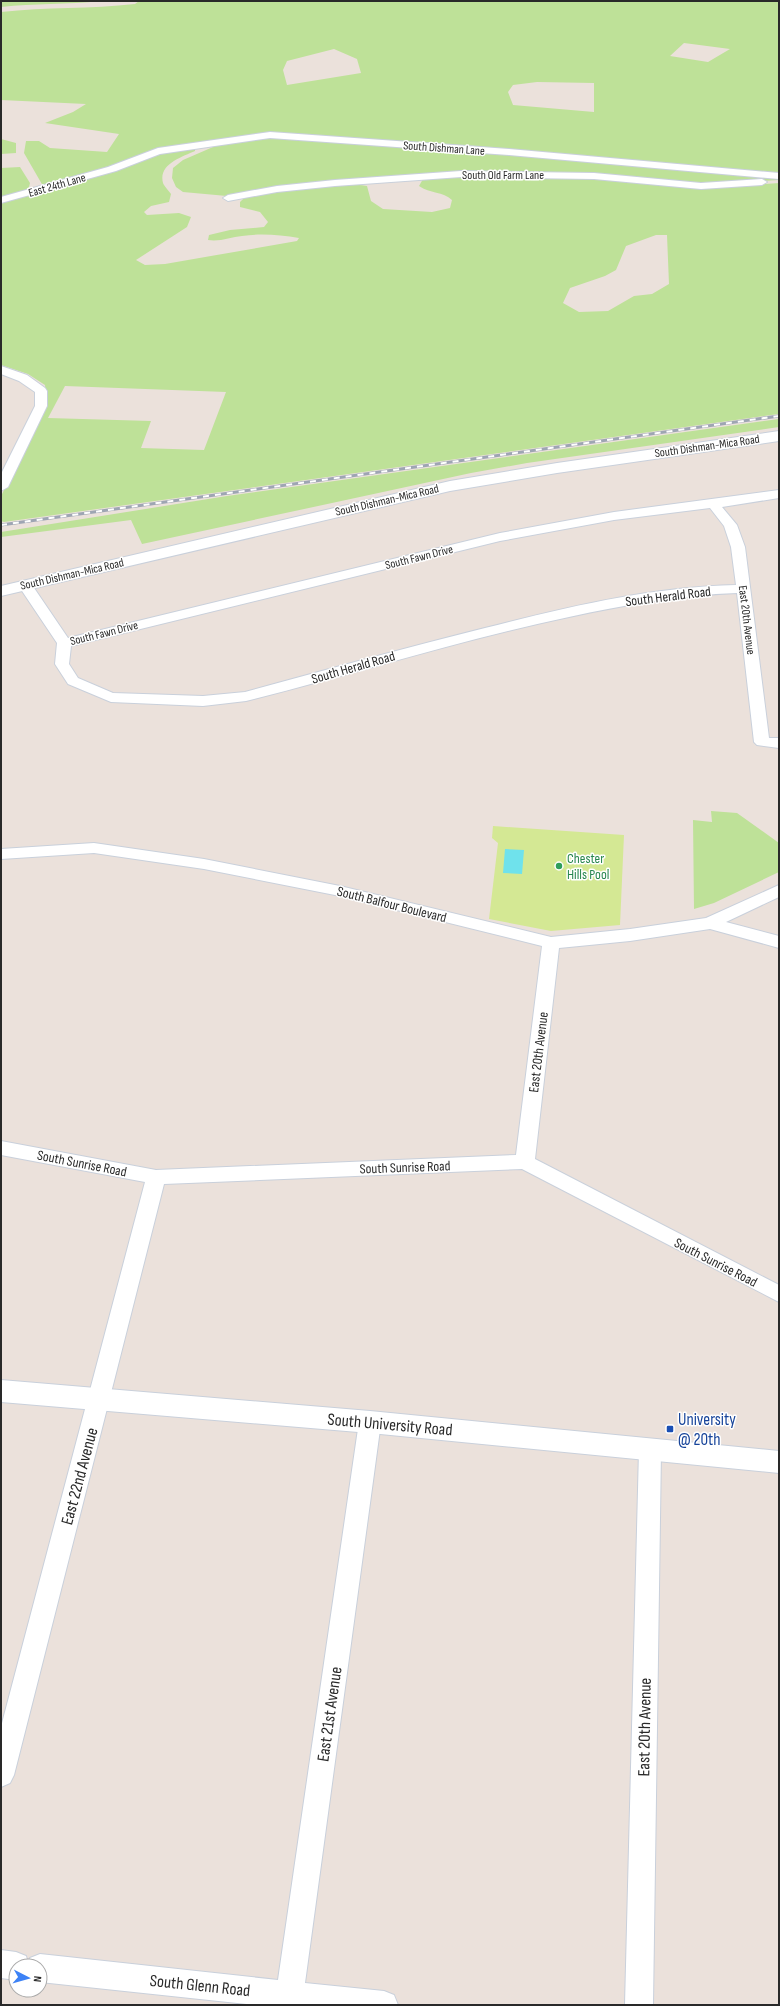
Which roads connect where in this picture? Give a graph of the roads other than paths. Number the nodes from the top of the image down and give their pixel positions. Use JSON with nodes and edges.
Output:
{"nodes":[{"id":1,"x":112,"y":169,"type":"joint"},
{"id":2,"x":779,"y":176,"type":"edge"},
{"id":3,"x":779,"y":181,"type":"edge"},
{"id":4,"x":228,"y":198,"type":"dead end"},
{"id":5,"x":1,"y":200,"type":"edge"},
{"id":6,"x":1,"y":370,"type":"edge"},
{"id":7,"x":779,"y":436,"type":"edge"},
{"id":8,"x":1,"y":487,"type":"edge"},
{"id":9,"x":779,"y":494,"type":"edge"},
{"id":10,"x":713,"y":504,"type":"junction"},
{"id":11,"x":25,"y":585,"type":"junction"},
{"id":12,"x":743,"y":589,"type":"junction"},
{"id":13,"x":1,"y":591,"type":"edge"},
{"id":14,"x":64,"y":643,"type":"junction"},
{"id":15,"x":779,"y":743,"type":"edge"},
{"id":16,"x":1,"y":854,"type":"edge"},
{"id":17,"x":779,"y":890,"type":"edge"},
{"id":18,"x":710,"y":923,"type":"junction"},
{"id":19,"x":551,"y":942,"type":"junction"},
{"id":20,"x":779,"y":942,"type":"edge"},
{"id":21,"x":1,"y":1148,"type":"edge"},
{"id":22,"x":525,"y":1162,"type":"junction"},
{"id":23,"x":156,"y":1177,"type":"junction"},
{"id":24,"x":779,"y":1294,"type":"edge"},
{"id":25,"x":1,"y":1391,"type":"edge"},
{"id":26,"x":99,"y":1399,"type":"junction"},
{"id":27,"x":370,"y":1422,"type":"junction"},
{"id":28,"x":650,"y":1450,"type":"junction"},
{"id":29,"x":779,"y":1462,"type":"edge"},
{"id":30,"x":1,"y":1774,"type":"edge"},
{"id":31,"x":48,"y":1969,"type":"edge"},
{"id":32,"x":289,"y":2000,"type":"edge"},
{"id":33,"x":384,"y":2005,"type":"edge"},
{"id":34,"x":639,"y":2005,"type":"edge"}],
"edges":[{"from":1,"to":2,"type":"street","name":"South Dishman Lane"},
{"from":1,"to":5,"type":"street","name":"East 24th Lane"},
{"from":3,"to":4,"type":"street","name":"South Old Farm Lane"},
{"from":6,"to":8,"type":"street"},
{"from":7,"to":11,"type":"main road","name":"South Dishman-Mica Road"},
{"from":9,"to":10,"type":"street","name":"South Fawn Drive"},
{"from":10,"to":12,"type":"street","name":"East 20th Avenue"},
{"from":10,"to":14,"type":"street","name":"South Fawn Drive"},
{"from":11,"to":13,"type":"main road","name":"South Dishman-Mica Road"},
{"from":11,"to":14,"type":"street"},
{"from":12,"to":14,"type":"street","name":"South Herald Road"},
{"from":12,"to":15,"type":"street","name":"East 20th Avenue"},
{"from":16,"to":19,"type":"street","name":"South Balfour Boulevard"},
{"from":17,"to":18,"type":"street"},
{"from":18,"to":19,"type":"street","name":"South Balfour Boulevard"},
{"from":18,"to":20,"type":"street","name":"South Balfour Boulevard"},
{"from":19,"to":22,"type":"street","name":"East 20th Avenue"},
{"from":21,"to":23,"type":"street","name":"South Sunrise Road"},
{"from":22,"to":23,"type":"street","name":"South Sunrise Road"},
{"from":22,"to":24,"type":"street","name":"South Sunrise Road"},
{"from":23,"to":26,"type":"street","name":"East 22nd Avenue"},
{"from":25,"to":26,"type":"main road","name":"South University Road"},
{"from":26,"to":27,"type":"main road","name":"South University Road"},
{"from":26,"to":30,"type":"street","name":"East 22nd Avenue"},
{"from":27,"to":28,"type":"main road","name":"South University Road"},
{"from":27,"to":32,"type":"street","name":"East 21st Avenue"},
{"from":28,"to":29,"type":"main road","name":"South University Road"},
{"from":28,"to":34,"type":"street","name":"East 20th Avenue"},
{"from":31,"to":32,"type":"street","name":"South Glenn Road"},
{"from":32,"to":33,"type":"street","name":"South Glenn Road"}]}
